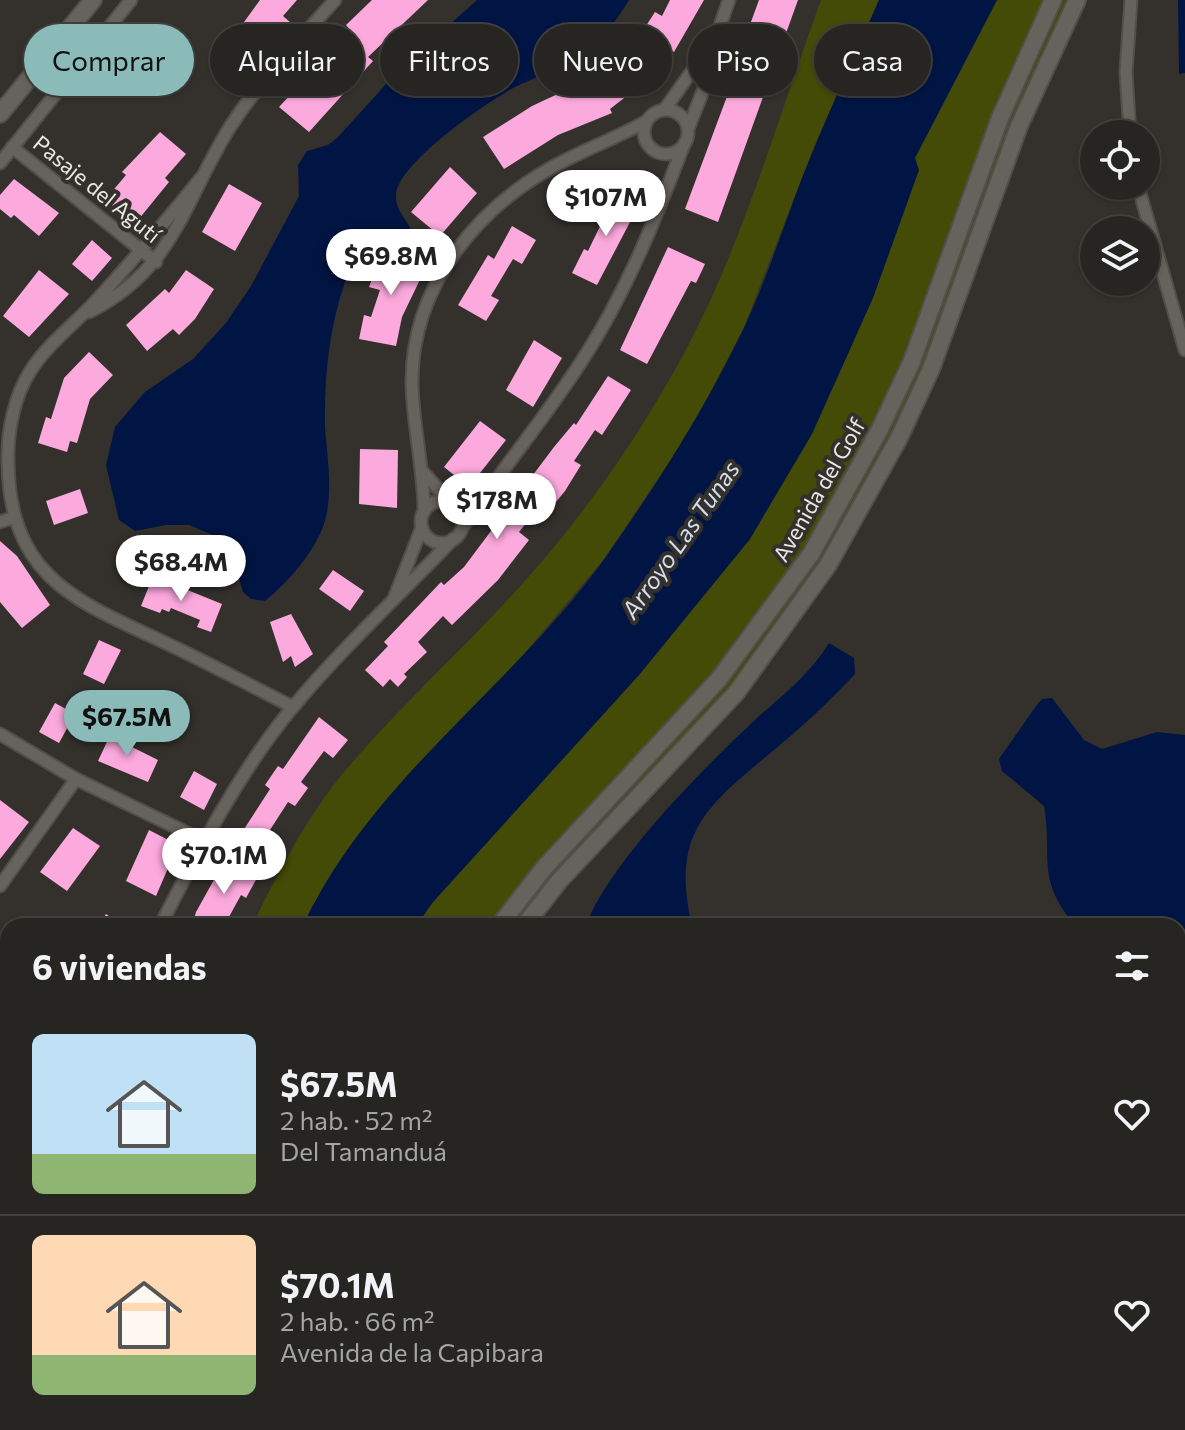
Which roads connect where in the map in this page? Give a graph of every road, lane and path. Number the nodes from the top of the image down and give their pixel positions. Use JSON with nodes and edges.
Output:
{"nodes":[{"id":1,"x":93,"y":0,"type":"edge"},
{"id":2,"x":131,"y":0,"type":"edge"},
{"id":3,"x":335,"y":0,"type":"edge"},
{"id":4,"x":729,"y":0,"type":"edge"},
{"id":5,"x":1053,"y":0,"type":"edge"},
{"id":6,"x":1077,"y":0,"type":"edge"},
{"id":7,"x":1131,"y":0,"type":"edge"},
{"id":8,"x":721,"y":24,"type":"edge"},
{"id":9,"x":688,"y":77,"type":"edge"},
{"id":10,"x":701,"y":96,"type":"edge"},
{"id":11,"x":665,"y":109,"type":"junction"},
{"id":12,"x":0,"y":114,"type":"edge"},
{"id":13,"x":1129,"y":120,"type":"edge"},
{"id":14,"x":645,"y":122,"type":"junction"},
{"id":15,"x":688,"y":129,"type":"junction"},
{"id":16,"x":615,"y":138,"type":"junction"},
{"id":17,"x":684,"y":144,"type":"junction"},
{"id":18,"x":648,"y":146,"type":"junction"},
{"id":19,"x":12,"y":147,"type":"junction"},
{"id":20,"x":662,"y":154,"type":"junction"},
{"id":21,"x":0,"y":163,"type":"edge"},
{"id":22,"x":201,"y":178,"type":"junction"},
{"id":23,"x":669,"y":184,"type":"junction"},
{"id":24,"x":1142,"y":200,"type":"edge"},
{"id":25,"x":141,"y":250,"type":"junction"},
{"id":26,"x":156,"y":262,"type":"junction"},
{"id":27,"x":82,"y":315,"type":"junction"},
{"id":28,"x":1185,"y":350,"type":"edge"},
{"id":29,"x":422,"y":469,"type":"junction"},
{"id":30,"x":479,"y":503,"type":"junction"},
{"id":31,"x":453,"y":504,"type":"junction"},
{"id":32,"x":424,"y":512,"type":"junction"},
{"id":33,"x":15,"y":517,"type":"junction"},
{"id":34,"x":0,"y":522,"type":"edge"},
{"id":35,"x":422,"y":527,"type":"junction"},
{"id":36,"x":463,"y":527,"type":"junction"},
{"id":37,"x":453,"y":539,"type":"junction"},
{"id":38,"x":391,"y":604,"type":"junction"},
{"id":39,"x":293,"y":707,"type":"junction"},
{"id":40,"x":0,"y":734,"type":"edge"},
{"id":41,"x":76,"y":779,"type":"junction"},
{"id":42,"x":204,"y":841,"type":"junction"},
{"id":43,"x":559,"y":881,"type":"junction"},
{"id":44,"x":0,"y":886,"type":"edge"},
{"id":45,"x":164,"y":918,"type":"edge"},
{"id":46,"x":505,"y":918,"type":"edge"},
{"id":47,"x":530,"y":918,"type":"edge"},
{"id":48,"x":538,"y":918,"type":"edge"}],
"edges":[{"from":1,"to":12,"type":"street"},
{"from":2,"to":19,"type":"street"},
{"from":3,"to":22,"type":"street"},
{"from":4,"to":8,"type":"street"},
{"from":5,"to":46,"type":"street","name":"Avenida del Golf"},
{"from":6,"to":43,"type":"street","name":"Avenida del Golf"},
{"from":7,"to":13,"type":"street"},
{"from":9,"to":11,"type":"street"},
{"from":10,"to":15,"type":"street"},
{"from":11,"to":14,"type":"street"},
{"from":11,"to":15,"type":"street"},
{"from":14,"to":16,"type":"street"},
{"from":14,"to":18,"type":"street"},
{"from":15,"to":17,"type":"street"},
{"from":16,"to":18,"type":"street"},
{"from":16,"to":29,"type":"street"},
{"from":17,"to":20,"type":"street"},
{"from":17,"to":23,"type":"street"},
{"from":18,"to":20,"type":"street"},
{"from":19,"to":21,"type":"street"},
{"from":19,"to":25,"type":"street","name":"Pasaje del Agutí"},
{"from":20,"to":23,"type":"street"},
{"from":22,"to":25,"type":"street"},
{"from":22,"to":26,"type":"street"},
{"from":23,"to":30,"type":"street"},
{"from":24,"to":28,"type":"street"},
{"from":25,"to":26,"type":"street","name":"Pasaje del Agutí"},
{"from":25,"to":27,"type":"street"},
{"from":26,"to":27,"type":"street"},
{"from":27,"to":33,"type":"street"},
{"from":29,"to":31,"type":"street"},
{"from":29,"to":32,"type":"street"},
{"from":30,"to":31,"type":"street"},
{"from":30,"to":36,"type":"street"},
{"from":31,"to":32,"type":"street"},
{"from":31,"to":36,"type":"street"},
{"from":32,"to":35,"type":"street"},
{"from":33,"to":34,"type":"street"},
{"from":33,"to":39,"type":"street"},
{"from":35,"to":37,"type":"street"},
{"from":35,"to":38,"type":"street"},
{"from":36,"to":37,"type":"street"},
{"from":37,"to":38,"type":"street"},
{"from":38,"to":39,"type":"street"},
{"from":39,"to":42,"type":"street"},
{"from":40,"to":41,"type":"street"},
{"from":41,"to":42,"type":"street"},
{"from":41,"to":44,"type":"street"},
{"from":42,"to":45,"type":"street"},
{"from":43,"to":47,"type":"street","name":"Avenida del Golf"},
{"from":43,"to":48,"type":"street"}]}
